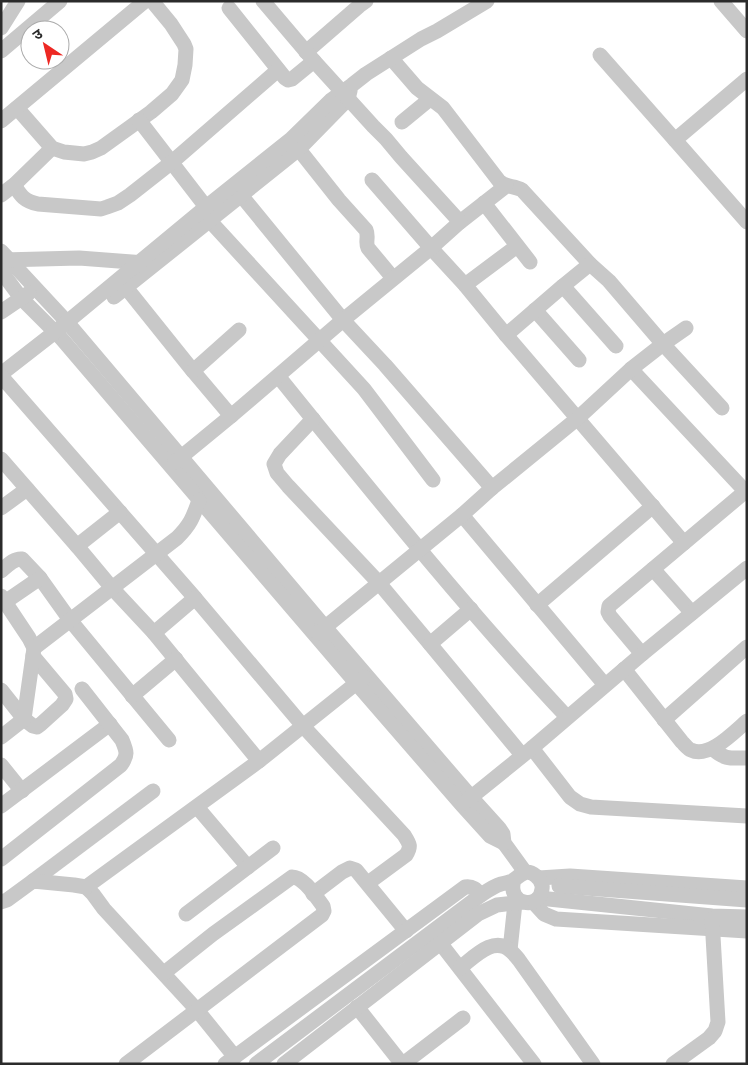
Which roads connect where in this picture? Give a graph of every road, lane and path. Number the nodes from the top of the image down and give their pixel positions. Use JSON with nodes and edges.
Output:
{"nodes":[{"id":1,"x":18,"y":1,"type":"edge"},
{"id":2,"x":60,"y":1,"type":"edge"},
{"id":3,"x":145,"y":1,"type":"edge"},
{"id":4,"x":152,"y":1,"type":"edge"},
{"id":5,"x":263,"y":1,"type":"edge"},
{"id":6,"x":366,"y":1,"type":"edge"},
{"id":7,"x":487,"y":1,"type":"edge"},
{"id":8,"x":721,"y":1,"type":"edge"},
{"id":9,"x":229,"y":8,"type":"dead end"},
{"id":10,"x":1,"y":28,"type":"edge"},
{"id":11,"x":747,"y":31,"type":"edge"},
{"id":12,"x":1,"y":52,"type":"edge"},
{"id":13,"x":396,"y":55,"type":"junction"},
{"id":14,"x":600,"y":55,"type":"dead end"},
{"id":15,"x":310,"y":57,"type":"junction"},
{"id":16,"x":278,"y":70,"type":"junction"},
{"id":17,"x":747,"y":78,"type":"edge"},
{"id":18,"x":347,"y":92,"type":"junction"},
{"id":19,"x":430,"y":99,"type":"junction"},
{"id":20,"x":17,"y":108,"type":"junction"},
{"id":21,"x":139,"y":120,"type":"junction"},
{"id":22,"x":1,"y":121,"type":"edge"},
{"id":23,"x":402,"y":122,"type":"dead end"},
{"id":24,"x":675,"y":140,"type":"junction"},
{"id":25,"x":295,"y":144,"type":"junction"},
{"id":26,"x":52,"y":148,"type":"junction"},
{"id":27,"x":172,"y":162,"type":"junction"},
{"id":28,"x":372,"y":180,"type":"dead end"},
{"id":29,"x":14,"y":185,"type":"junction"},
{"id":30,"x":506,"y":186,"type":"junction"},
{"id":31,"x":237,"y":190,"type":"junction"},
{"id":32,"x":1,"y":195,"type":"edge"},
{"id":33,"x":484,"y":203,"type":"junction"},
{"id":34,"x":208,"y":214,"type":"junction"},
{"id":35,"x":460,"y":222,"type":"junction"},
{"id":36,"x":747,"y":222,"type":"edge"},
{"id":37,"x":517,"y":246,"type":"junction"},
{"id":38,"x":431,"y":248,"type":"junction"},
{"id":39,"x":3,"y":260,"type":"edge"},
{"id":40,"x":140,"y":262,"type":"junction"},
{"id":41,"x":530,"y":262,"type":"dead end"},
{"id":42,"x":156,"y":264,"type":"junction"},
{"id":43,"x":590,"y":264,"type":"junction"},
{"id":44,"x":393,"y":278,"type":"junction"},
{"id":45,"x":123,"y":283,"type":"junction"},
{"id":46,"x":465,"y":285,"type":"junction"},
{"id":47,"x":563,"y":286,"type":"junction"},
{"id":48,"x":36,"y":288,"type":"junction"},
{"id":49,"x":21,"y":298,"type":"junction"},
{"id":50,"x":535,"y":310,"type":"junction"},
{"id":51,"x":1,"y":312,"type":"edge"},
{"id":52,"x":343,"y":320,"type":"junction"},
{"id":53,"x":686,"y":328,"type":"dead end"},
{"id":54,"x":239,"y":330,"type":"dead end"},
{"id":55,"x":64,"y":331,"type":"junction"},
{"id":56,"x":506,"y":335,"type":"junction"},
{"id":57,"x":320,"y":341,"type":"junction"},
{"id":58,"x":663,"y":344,"type":"junction"},
{"id":59,"x":616,"y":346,"type":"dead end"},
{"id":60,"x":578,"y":360,"type":"dead end"},
{"id":61,"x":631,"y":369,"type":"junction"},
{"id":62,"x":193,"y":371,"type":"junction"},
{"id":63,"x":278,"y":376,"type":"junction"},
{"id":64,"x":3,"y":379,"type":"edge"},
{"id":65,"x":722,"y":408,"type":"dead end"},
{"id":66,"x":231,"y":416,"type":"junction"},
{"id":67,"x":578,"y":418,"type":"junction"},
{"id":68,"x":313,"y":419,"type":"junction"},
{"id":69,"x":1,"y":459,"type":"edge"},
{"id":70,"x":175,"y":461,"type":"junction"},
{"id":71,"x":433,"y":480,"type":"dead end"},
{"id":72,"x":492,"y":488,"type":"junction"},
{"id":73,"x":27,"y":489,"type":"junction"},
{"id":74,"x":746,"y":490,"type":"edge"},
{"id":75,"x":199,"y":500,"type":"junction"},
{"id":76,"x":653,"y":506,"type":"junction"},
{"id":77,"x":1,"y":508,"type":"edge"},
{"id":78,"x":120,"y":512,"type":"junction"},
{"id":79,"x":462,"y":515,"type":"junction"},
{"id":80,"x":684,"y":543,"type":"junction"},
{"id":81,"x":77,"y":546,"type":"junction"},
{"id":82,"x":420,"y":550,"type":"junction"},
{"id":83,"x":157,"y":554,"type":"junction"},
{"id":84,"x":653,"y":569,"type":"junction"},
{"id":85,"x":1,"y":571,"type":"edge"},
{"id":86,"x":745,"y":574,"type":"edge"},
{"id":87,"x":40,"y":578,"type":"junction"},
{"id":88,"x":379,"y":583,"type":"junction"},
{"id":89,"x":112,"y":588,"type":"junction"},
{"id":90,"x":195,"y":598,"type":"junction"},
{"id":91,"x":3,"y":599,"type":"edge"},
{"id":92,"x":538,"y":605,"type":"junction"},
{"id":93,"x":471,"y":609,"type":"junction"},
{"id":94,"x":692,"y":613,"type":"junction"},
{"id":95,"x":70,"y":620,"type":"junction"},
{"id":96,"x":320,"y":631,"type":"junction"},
{"id":97,"x":154,"y":633,"type":"junction"},
{"id":98,"x":430,"y":644,"type":"junction"},
{"id":99,"x":747,"y":648,"type":"edge"},
{"id":100,"x":33,"y":652,"type":"junction"},
{"id":101,"x":642,"y":654,"type":"junction"},
{"id":102,"x":176,"y":659,"type":"junction"},
{"id":103,"x":624,"y":669,"type":"junction"},
{"id":104,"x":361,"y":679,"type":"junction"},
{"id":105,"x":605,"y":685,"type":"junction"},
{"id":106,"x":82,"y":689,"type":"dead end"},
{"id":107,"x":1,"y":690,"type":"edge"},
{"id":108,"x":132,"y":696,"type":"junction"},
{"id":109,"x":567,"y":717,"type":"junction"},
{"id":110,"x":24,"y":718,"type":"junction"},
{"id":111,"x":664,"y":720,"type":"junction"},
{"id":112,"x":747,"y":721,"type":"edge"},
{"id":113,"x":110,"y":724,"type":"junction"},
{"id":114,"x":303,"y":726,"type":"junction"},
{"id":115,"x":1,"y":737,"type":"edge"},
{"id":116,"x":169,"y":740,"type":"dead end"},
{"id":117,"x":713,"y":749,"type":"junction"},
{"id":118,"x":527,"y":752,"type":"junction"},
{"id":119,"x":747,"y":758,"type":"edge"},
{"id":120,"x":259,"y":761,"type":"junction"},
{"id":121,"x":1,"y":765,"type":"edge"},
{"id":122,"x":153,"y":790,"type":"dead end"},
{"id":123,"x":22,"y":791,"type":"junction"},
{"id":124,"x":466,"y":801,"type":"junction"},
{"id":125,"x":1,"y":806,"type":"edge"},
{"id":126,"x":197,"y":807,"type":"junction"},
{"id":127,"x":747,"y":816,"type":"edge"},
{"id":128,"x":274,"y":848,"type":"dead end"},
{"id":129,"x":508,"y":848,"type":"junction"},
{"id":130,"x":1,"y":859,"type":"edge"},
{"id":131,"x":61,"y":860,"type":"junction"},
{"id":132,"x":248,"y":867,"type":"junction"},
{"id":133,"x":33,"y":881,"type":"junction"},
{"id":134,"x":368,"y":883,"type":"junction"},
{"id":135,"x":83,"y":887,"type":"junction"},
{"id":136,"x":747,"y":888,"type":"edge"},
{"id":137,"x":525,"y":889,"type":"junction"},
{"id":138,"x":313,"y":894,"type":"junction"},
{"id":139,"x":481,"y":895,"type":"junction"},
{"id":140,"x":747,"y":900,"type":"edge"},
{"id":141,"x":1,"y":902,"type":"edge"},
{"id":142,"x":186,"y":914,"type":"dead end"},
{"id":143,"x":747,"y":917,"type":"edge"},
{"id":144,"x":712,"y":922,"type":"junction"},
{"id":145,"x":406,"y":931,"type":"junction"},
{"id":146,"x":747,"y":931,"type":"edge"},
{"id":147,"x":440,"y":944,"type":"junction"},
{"id":148,"x":510,"y":950,"type":"junction"},
{"id":149,"x":460,"y":968,"type":"junction"},
{"id":150,"x":164,"y":973,"type":"junction"},
{"id":151,"x":357,"y":1008,"type":"junction"},
{"id":152,"x":197,"y":1010,"type":"junction"},
{"id":153,"x":463,"y":1018,"type":"dead end"},
{"id":154,"x":230,"y":1060,"type":"edge"},
{"id":155,"x":126,"y":1064,"type":"edge"},
{"id":156,"x":256,"y":1064,"type":"edge"},
{"id":157,"x":284,"y":1064,"type":"edge"},
{"id":158,"x":402,"y":1064,"type":"edge"},
{"id":159,"x":534,"y":1064,"type":"edge"},
{"id":160,"x":593,"y":1064,"type":"edge"},
{"id":161,"x":673,"y":1064,"type":"edge"}],
"edges":[{"from":1,"to":10,"type":"street"},
{"from":2,"to":12,"type":"street"},
{"from":3,"to":20,"type":"street"},
{"from":4,"to":21,"type":"street"},
{"from":5,"to":15,"type":"street"},
{"from":6,"to":15,"type":"street"},
{"from":7,"to":13,"type":"street"},
{"from":8,"to":11,"type":"street"},
{"from":9,"to":16,"type":"street"},
{"from":13,"to":18,"type":"street"},
{"from":13,"to":19,"type":"street"},
{"from":14,"to":24,"type":"street"},
{"from":15,"to":16,"type":"street"},
{"from":15,"to":18,"type":"street"},
{"from":16,"to":27,"type":"street"},
{"from":17,"to":24,"type":"street"},
{"from":18,"to":25,"type":"street"},
{"from":18,"to":35,"type":"street"},
{"from":19,"to":23,"type":"street"},
{"from":19,"to":30,"type":"street"},
{"from":20,"to":22,"type":"street"},
{"from":20,"to":26,"type":"street"},
{"from":21,"to":26,"type":"street"},
{"from":21,"to":27,"type":"street"},
{"from":24,"to":36,"type":"street"},
{"from":25,"to":31,"type":"street"},
{"from":25,"to":44,"type":"street"},
{"from":26,"to":29,"type":"street"},
{"from":27,"to":29,"type":"street"},
{"from":27,"to":34,"type":"street"},
{"from":28,"to":38,"type":"street"},
{"from":29,"to":32,"type":"street"},
{"from":30,"to":33,"type":"street"},
{"from":30,"to":43,"type":"street"},
{"from":31,"to":34,"type":"street"},
{"from":31,"to":52,"type":"street"},
{"from":33,"to":35,"type":"street"},
{"from":33,"to":37,"type":"street"},
{"from":34,"to":40,"type":"street"},
{"from":34,"to":42,"type":"street"},
{"from":34,"to":57,"type":"street"},
{"from":35,"to":38,"type":"street"},
{"from":37,"to":41,"type":"street"},
{"from":37,"to":46,"type":"street"},
{"from":38,"to":44,"type":"street"},
{"from":38,"to":46,"type":"street"},
{"from":39,"to":40,"type":"street"},
{"from":39,"to":48,"type":"street"},
{"from":39,"to":49,"type":"street"},
{"from":40,"to":42,"type":"street"},
{"from":40,"to":45,"type":"street"},
{"from":42,"to":45,"type":"street"},
{"from":43,"to":47,"type":"street"},
{"from":43,"to":58,"type":"street"},
{"from":44,"to":52,"type":"street"},
{"from":45,"to":55,"type":"street"},
{"from":45,"to":62,"type":"street"},
{"from":46,"to":56,"type":"street"},
{"from":47,"to":50,"type":"street"},
{"from":47,"to":59,"type":"street"},
{"from":48,"to":49,"type":"street"},
{"from":48,"to":55,"type":"street"},
{"from":49,"to":51,"type":"street"},
{"from":49,"to":55,"type":"street"},
{"from":50,"to":56,"type":"street"},
{"from":50,"to":60,"type":"street"},
{"from":52,"to":57,"type":"street"},
{"from":52,"to":72,"type":"street"},
{"from":53,"to":58,"type":"street"},
{"from":54,"to":62,"type":"street"},
{"from":55,"to":64,"type":"street"},
{"from":55,"to":70,"type":"street"},
{"from":56,"to":67,"type":"street"},
{"from":57,"to":63,"type":"street"},
{"from":57,"to":71,"type":"street"},
{"from":58,"to":61,"type":"street"},
{"from":58,"to":65,"type":"street"},
{"from":61,"to":67,"type":"street"},
{"from":61,"to":74,"type":"street"},
{"from":62,"to":66,"type":"street"},
{"from":63,"to":66,"type":"street"},
{"from":63,"to":68,"type":"street"},
{"from":64,"to":78,"type":"street"},
{"from":66,"to":70,"type":"street"},
{"from":67,"to":72,"type":"street"},
{"from":67,"to":76,"type":"street"},
{"from":68,"to":82,"type":"street"},
{"from":68,"to":88,"type":"street"},
{"from":69,"to":73,"type":"street"},
{"from":70,"to":75,"type":"street"},
{"from":70,"to":96,"type":"street"},
{"from":72,"to":79,"type":"street"},
{"from":73,"to":77,"type":"street"},
{"from":73,"to":81,"type":"street"},
{"from":74,"to":80,"type":"street"},
{"from":75,"to":83,"type":"street"},
{"from":75,"to":96,"type":"street"},
{"from":76,"to":80,"type":"street"},
{"from":76,"to":92,"type":"street"},
{"from":78,"to":81,"type":"street"},
{"from":78,"to":83,"type":"street"},
{"from":79,"to":82,"type":"street"},
{"from":79,"to":92,"type":"street"},
{"from":80,"to":84,"type":"street"},
{"from":81,"to":89,"type":"street"},
{"from":82,"to":88,"type":"street"},
{"from":82,"to":93,"type":"street"},
{"from":83,"to":89,"type":"street"},
{"from":83,"to":90,"type":"street"},
{"from":84,"to":94,"type":"street"},
{"from":84,"to":101,"type":"street"},
{"from":85,"to":87,"type":"street"},
{"from":86,"to":94,"type":"street"},
{"from":87,"to":91,"type":"street"},
{"from":87,"to":95,"type":"street"},
{"from":88,"to":96,"type":"street"},
{"from":88,"to":98,"type":"street"},
{"from":89,"to":95,"type":"street"},
{"from":89,"to":97,"type":"street"},
{"from":90,"to":97,"type":"street"},
{"from":90,"to":114,"type":"street"},
{"from":91,"to":100,"type":"street"},
{"from":92,"to":105,"type":"street"},
{"from":93,"to":98,"type":"street"},
{"from":93,"to":109,"type":"street"},
{"from":94,"to":101,"type":"street"},
{"from":95,"to":100,"type":"street"},
{"from":95,"to":108,"type":"street"},
{"from":96,"to":104,"type":"street"},
{"from":97,"to":102,"type":"street"},
{"from":98,"to":118,"type":"street"},
{"from":99,"to":111,"type":"street"},
{"from":100,"to":110,"type":"street"},
{"from":100,"to":110,"type":"street"},
{"from":101,"to":103,"type":"street"},
{"from":102,"to":108,"type":"street"},
{"from":102,"to":120,"type":"street"},
{"from":103,"to":105,"type":"street"},
{"from":103,"to":111,"type":"street"},
{"from":104,"to":114,"type":"street"},
{"from":104,"to":124,"type":"street"},
{"from":105,"to":109,"type":"street"},
{"from":106,"to":113,"type":"street"},
{"from":107,"to":110,"type":"street"},
{"from":108,"to":116,"type":"street"},
{"from":109,"to":118,"type":"street"},
{"from":110,"to":115,"type":"street"},
{"from":111,"to":117,"type":"street"},
{"from":112,"to":117,"type":"street"},
{"from":113,"to":123,"type":"street"},
{"from":113,"to":130,"type":"street"},
{"from":114,"to":120,"type":"street"},
{"from":114,"to":134,"type":"street"},
{"from":117,"to":119,"type":"street"},
{"from":118,"to":124,"type":"street"},
{"from":118,"to":127,"type":"street"},
{"from":120,"to":126,"type":"street"},
{"from":121,"to":123,"type":"street"},
{"from":122,"to":131,"type":"street"},
{"from":123,"to":125,"type":"street"},
{"from":124,"to":129,"type":"street"},
{"from":126,"to":132,"type":"street"},
{"from":126,"to":135,"type":"street"},
{"from":128,"to":132,"type":"street"},
{"from":129,"to":137,"type":"street"},
{"from":129,"to":137,"type":"street"},
{"from":131,"to":133,"type":"street"},
{"from":131,"to":135,"type":"street"},
{"from":132,"to":142,"type":"street"},
{"from":133,"to":135,"type":"street"},
{"from":133,"to":141,"type":"street"},
{"from":134,"to":138,"type":"street"},
{"from":134,"to":145,"type":"street"},
{"from":135,"to":150,"type":"street"},
{"from":136,"to":137,"type":"street"},
{"from":137,"to":139,"type":"street"},
{"from":137,"to":140,"type":"street"},
{"from":137,"to":144,"type":"street"},
{"from":137,"to":147,"type":"street"},
{"from":137,"to":148,"type":"street"},
{"from":138,"to":150,"type":"street"},
{"from":138,"to":152,"type":"street"},
{"from":139,"to":145,"type":"street"},
{"from":139,"to":156,"type":"street"},
{"from":143,"to":144,"type":"street"},
{"from":144,"to":146,"type":"street"},
{"from":144,"to":161,"type":"street"},
{"from":145,"to":154,"type":"street"},
{"from":147,"to":149,"type":"street"},
{"from":147,"to":151,"type":"street"},
{"from":148,"to":149,"type":"street"},
{"from":148,"to":160,"type":"street"},
{"from":149,"to":159,"type":"street"},
{"from":150,"to":152,"type":"street"},
{"from":151,"to":157,"type":"street"},
{"from":151,"to":158,"type":"street"},
{"from":152,"to":154,"type":"street"},
{"from":152,"to":155,"type":"street"},
{"from":153,"to":158,"type":"street"}]}
